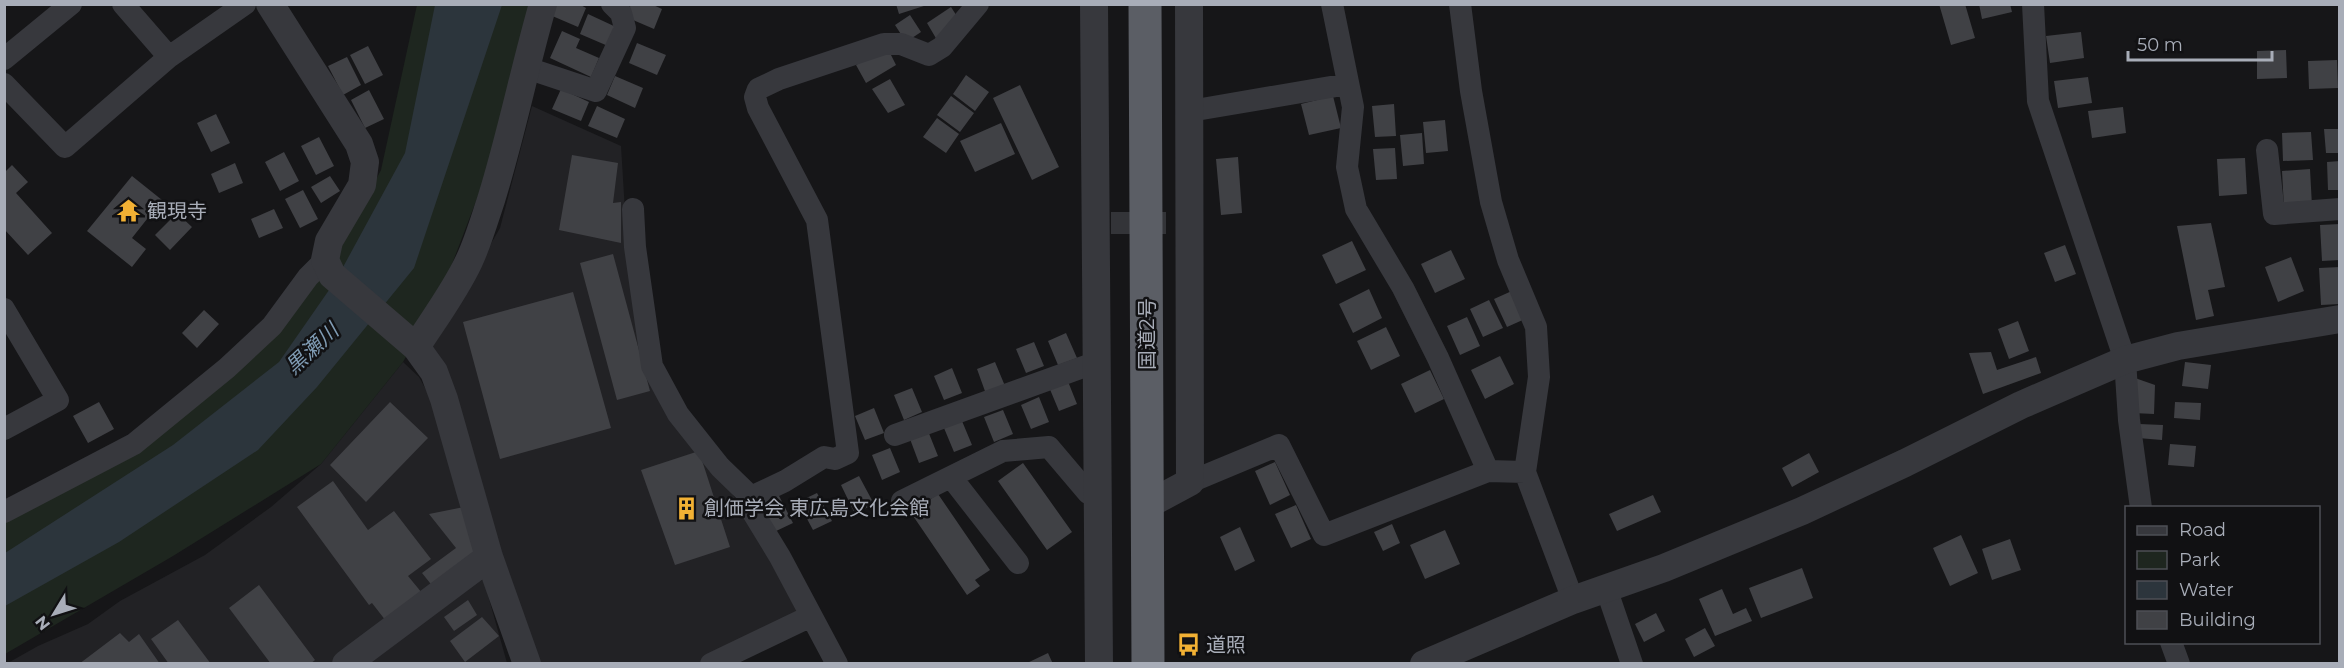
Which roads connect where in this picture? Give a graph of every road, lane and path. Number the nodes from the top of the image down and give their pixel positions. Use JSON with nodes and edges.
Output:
{"nodes":[{"id":1,"x":71,"y":4,"type":"edge"},
{"id":2,"x":123,"y":4,"type":"edge"},
{"id":3,"x":245,"y":4,"type":"edge"},
{"id":4,"x":270,"y":4,"type":"edge"},
{"id":5,"x":543,"y":4,"type":"edge"},
{"id":6,"x":612,"y":4,"type":"edge"},
{"id":7,"x":978,"y":4,"type":"edge"},
{"id":8,"x":1094,"y":4,"type":"edge"},
{"id":9,"x":1146,"y":4,"type":"edge"},
{"id":10,"x":1189,"y":4,"type":"edge"},
{"id":11,"x":1332,"y":4,"type":"edge"},
{"id":12,"x":1460,"y":4,"type":"edge"},
{"id":13,"x":2033,"y":4,"type":"edge"},
{"id":14,"x":169,"y":57,"type":"junction"},
{"id":15,"x":4,"y":59,"type":"edge"},
{"id":16,"x":524,"y":67,"type":"junction"},
{"id":17,"x":4,"y":84,"type":"edge"},
{"id":18,"x":1348,"y":84,"type":"junction"},
{"id":19,"x":1190,"y":111,"type":"junction"},
{"id":20,"x":2267,"y":150,"type":"dead end"},
{"id":21,"x":2340,"y":208,"type":"edge"},
{"id":22,"x":633,"y":209,"type":"dead end"},
{"id":23,"x":328,"y":267,"type":"junction"},
{"id":24,"x":4,"y":309,"type":"edge"},
{"id":25,"x":2340,"y":319,"type":"edge"},
{"id":26,"x":416,"y":347,"type":"junction"},
{"id":27,"x":2124,"y":360,"type":"junction"},
{"id":28,"x":1097,"y":362,"type":"junction"},
{"id":29,"x":4,"y":429,"type":"edge"},
{"id":30,"x":895,"y":435,"type":"dead end"},
{"id":31,"x":1488,"y":471,"type":"junction"},
{"id":32,"x":1526,"y":472,"type":"junction"},
{"id":33,"x":951,"y":477,"type":"junction"},
{"id":34,"x":1190,"y":482,"type":"junction"},
{"id":35,"x":1088,"y":493,"type":"dead end"},
{"id":36,"x":751,"y":497,"type":"junction"},
{"id":37,"x":902,"y":501,"type":"dead end"},
{"id":38,"x":1147,"y":505,"type":"junction"},
{"id":39,"x":2141,"y":506,"type":"edge"},
{"id":40,"x":4,"y":512,"type":"edge"},
{"id":41,"x":489,"y":556,"type":"junction"},
{"id":42,"x":1018,"y":564,"type":"dead end"},
{"id":43,"x":1606,"y":588,"type":"junction"},
{"id":44,"x":1573,"y":600,"type":"junction"},
{"id":45,"x":811,"y":616,"type":"junction"},
{"id":46,"x":2173,"y":644,"type":"edge"},
{"id":47,"x":346,"y":663,"type":"edge"},
{"id":48,"x":527,"y":663,"type":"edge"},
{"id":49,"x":711,"y":663,"type":"edge"},
{"id":50,"x":837,"y":663,"type":"edge"},
{"id":51,"x":1099,"y":663,"type":"edge"},
{"id":52,"x":1149,"y":663,"type":"edge"},
{"id":53,"x":1424,"y":663,"type":"edge"},
{"id":54,"x":1632,"y":663,"type":"edge"},
{"id":55,"x":2179,"y":663,"type":"edge"}],
"edges":[{"from":1,"to":15,"type":"street"},
{"from":2,"to":14,"type":"street"},
{"from":3,"to":14,"type":"street"},
{"from":4,"to":23,"type":"street"},
{"from":5,"to":16,"type":"street"},
{"from":6,"to":16,"type":"street"},
{"from":7,"to":36,"type":"street"},
{"from":8,"to":28,"type":"street"},
{"from":9,"to":38,"type":"highway","name":"国道2号"},
{"from":10,"to":19,"type":"street"},
{"from":11,"to":18,"type":"street"},
{"from":12,"to":32,"type":"street"},
{"from":13,"to":27,"type":"street"},
{"from":14,"to":17,"type":"street"},
{"from":16,"to":26,"type":"street"},
{"from":18,"to":19,"type":"street"},
{"from":18,"to":31,"type":"street"},
{"from":19,"to":34,"type":"street"},
{"from":20,"to":21,"type":"street"},
{"from":22,"to":36,"type":"street"},
{"from":23,"to":26,"type":"street"},
{"from":23,"to":40,"type":"street"},
{"from":24,"to":29,"type":"street"},
{"from":25,"to":27,"type":"street"},
{"from":26,"to":41,"type":"street"},
{"from":27,"to":39,"type":"street"},
{"from":27,"to":43,"type":"street"},
{"from":28,"to":30,"type":"street"},
{"from":28,"to":51,"type":"street"},
{"from":31,"to":32,"type":"street"},
{"from":31,"to":34,"type":"street"},
{"from":32,"to":44,"type":"street"},
{"from":33,"to":35,"type":"street"},
{"from":33,"to":37,"type":"street"},
{"from":33,"to":42,"type":"street"},
{"from":34,"to":38,"type":"street"},
{"from":36,"to":45,"type":"street"},
{"from":38,"to":52,"type":"highway","name":"国道2号"},
{"from":41,"to":47,"type":"street"},
{"from":41,"to":48,"type":"street"},
{"from":43,"to":44,"type":"street"},
{"from":43,"to":54,"type":"street"},
{"from":44,"to":53,"type":"street"},
{"from":45,"to":49,"type":"street"},
{"from":45,"to":50,"type":"street"},
{"from":46,"to":55,"type":"street"}]}
